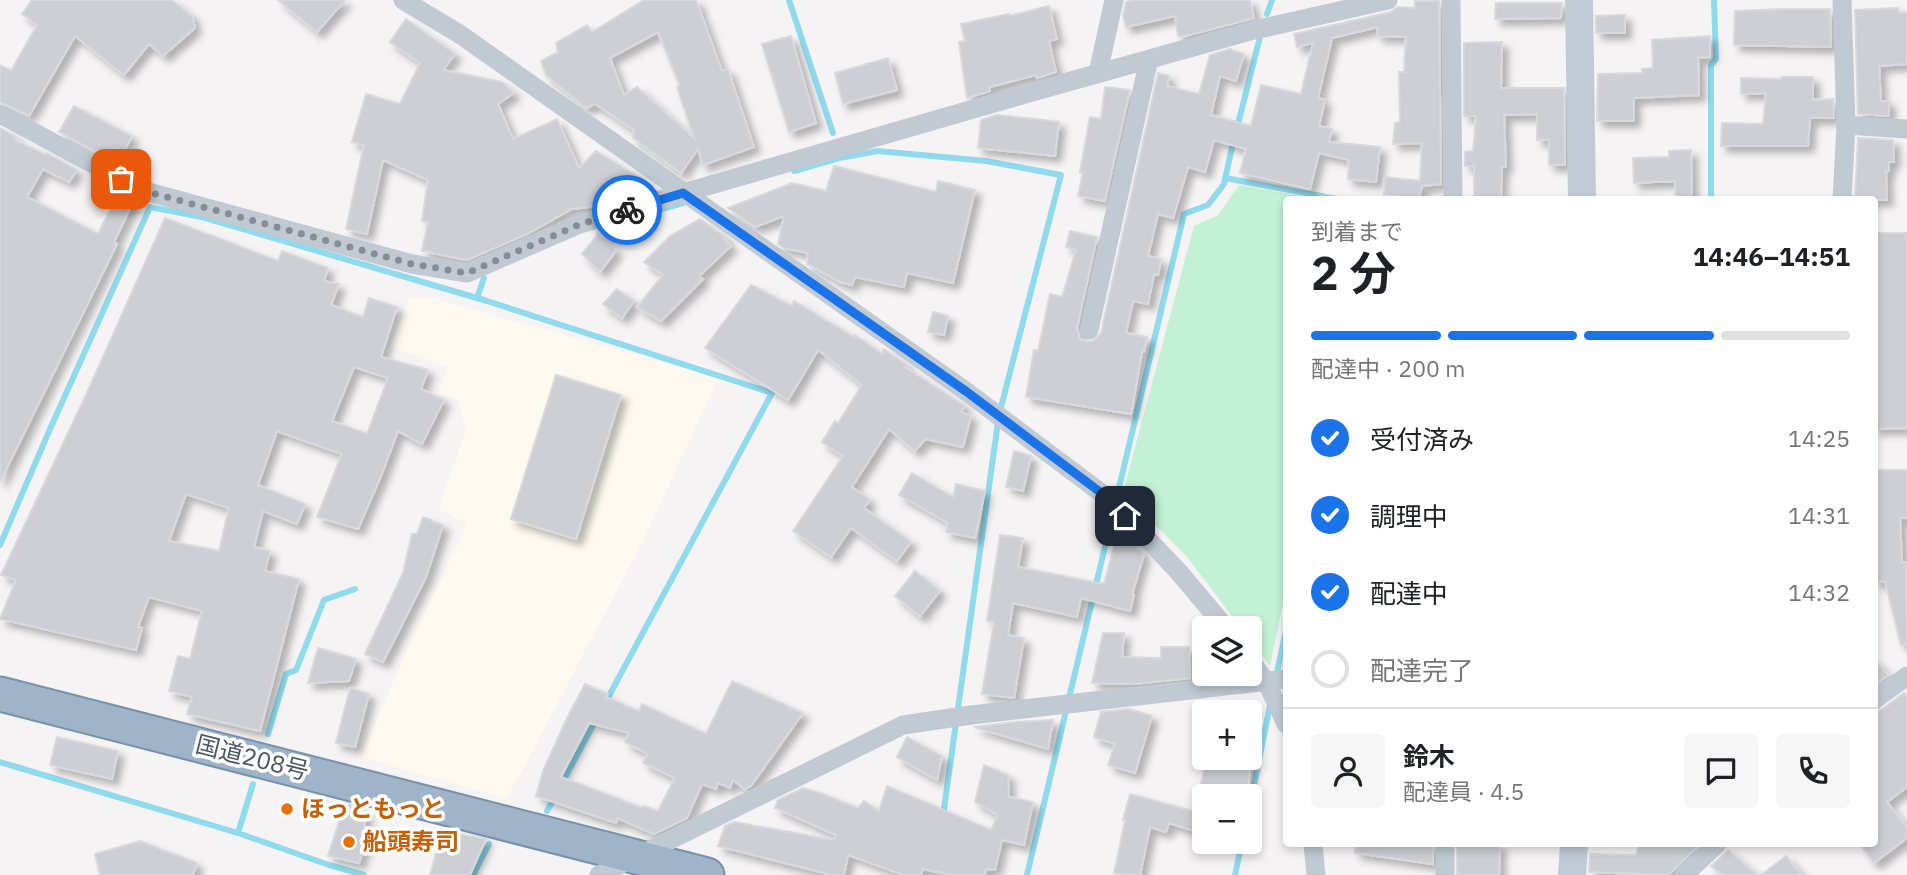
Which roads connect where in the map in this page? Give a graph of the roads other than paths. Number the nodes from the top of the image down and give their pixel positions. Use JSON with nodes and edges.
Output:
{"nodes":[{"id":1,"x":403,"y":0,"type":"edge"},
{"id":2,"x":1114,"y":0,"type":"edge"},
{"id":3,"x":1388,"y":0,"type":"edge"},
{"id":4,"x":1451,"y":0,"type":"edge"},
{"id":5,"x":1578,"y":0,"type":"edge"},
{"id":6,"x":1842,"y":0,"type":"edge"},
{"id":7,"x":1149,"y":59,"type":"junction"},
{"id":8,"x":1098,"y":73,"type":"junction"},
{"id":9,"x":0,"y":114,"type":"edge"},
{"id":10,"x":1846,"y":125,"type":"junction"},
{"id":11,"x":1907,"y":129,"type":"edge"},
{"id":12,"x":683,"y":193,"type":"junction"},
{"id":13,"x":1453,"y":196,"type":"edge"},
{"id":14,"x":1582,"y":196,"type":"edge"},
{"id":15,"x":1842,"y":196,"type":"edge"},
{"id":16,"x":1089,"y":330,"type":"dead end"},
{"id":17,"x":1216,"y":616,"type":"edge"},
{"id":18,"x":1262,"y":669,"type":"edge"},
{"id":19,"x":1907,"y":676,"type":"edge"},
{"id":20,"x":1277,"y":681,"type":"edge"},
{"id":21,"x":0,"y":694,"type":"edge"},
{"id":22,"x":1878,"y":697,"type":"edge"},
{"id":23,"x":1283,"y":710,"type":"edge"},
{"id":24,"x":1313,"y":847,"type":"edge"},
{"id":25,"x":1445,"y":847,"type":"edge"},
{"id":26,"x":1574,"y":847,"type":"edge"},
{"id":27,"x":1715,"y":847,"type":"edge"},
{"id":28,"x":633,"y":857,"type":"junction"},
{"id":29,"x":1696,"y":871,"type":"edge"},
{"id":30,"x":599,"y":875,"type":"edge"},
{"id":31,"x":707,"y":875,"type":"edge"},
{"id":32,"x":1316,"y":875,"type":"edge"},
{"id":33,"x":1445,"y":875,"type":"edge"},
{"id":34,"x":1572,"y":875,"type":"edge"}],
"edges":[{"from":1,"to":12,"type":"street"},
{"from":2,"to":8,"type":"street"},
{"from":3,"to":7,"type":"street"},
{"from":4,"to":13,"type":"street"},
{"from":5,"to":14,"type":"main road"},
{"from":6,"to":10,"type":"street"},
{"from":7,"to":8,"type":"street"},
{"from":7,"to":16,"type":"street"},
{"from":8,"to":12,"type":"street"},
{"from":9,"to":12,"type":"street"},
{"from":10,"to":11,"type":"street"},
{"from":10,"to":15,"type":"street"},
{"from":12,"to":17,"type":"street"},
{"from":18,"to":20,"type":"street"},
{"from":19,"to":22,"type":"street"},
{"from":20,"to":23,"type":"street"},
{"from":20,"to":28,"type":"street"},
{"from":21,"to":28,"type":"highway","name":"国道208号"},
{"from":24,"to":32,"type":"street"},
{"from":25,"to":33,"type":"street"},
{"from":26,"to":34,"type":"main road"},
{"from":27,"to":29,"type":"street"},
{"from":28,"to":30,"type":"street"},
{"from":28,"to":31,"type":"highway","name":"国道208号"}]}
